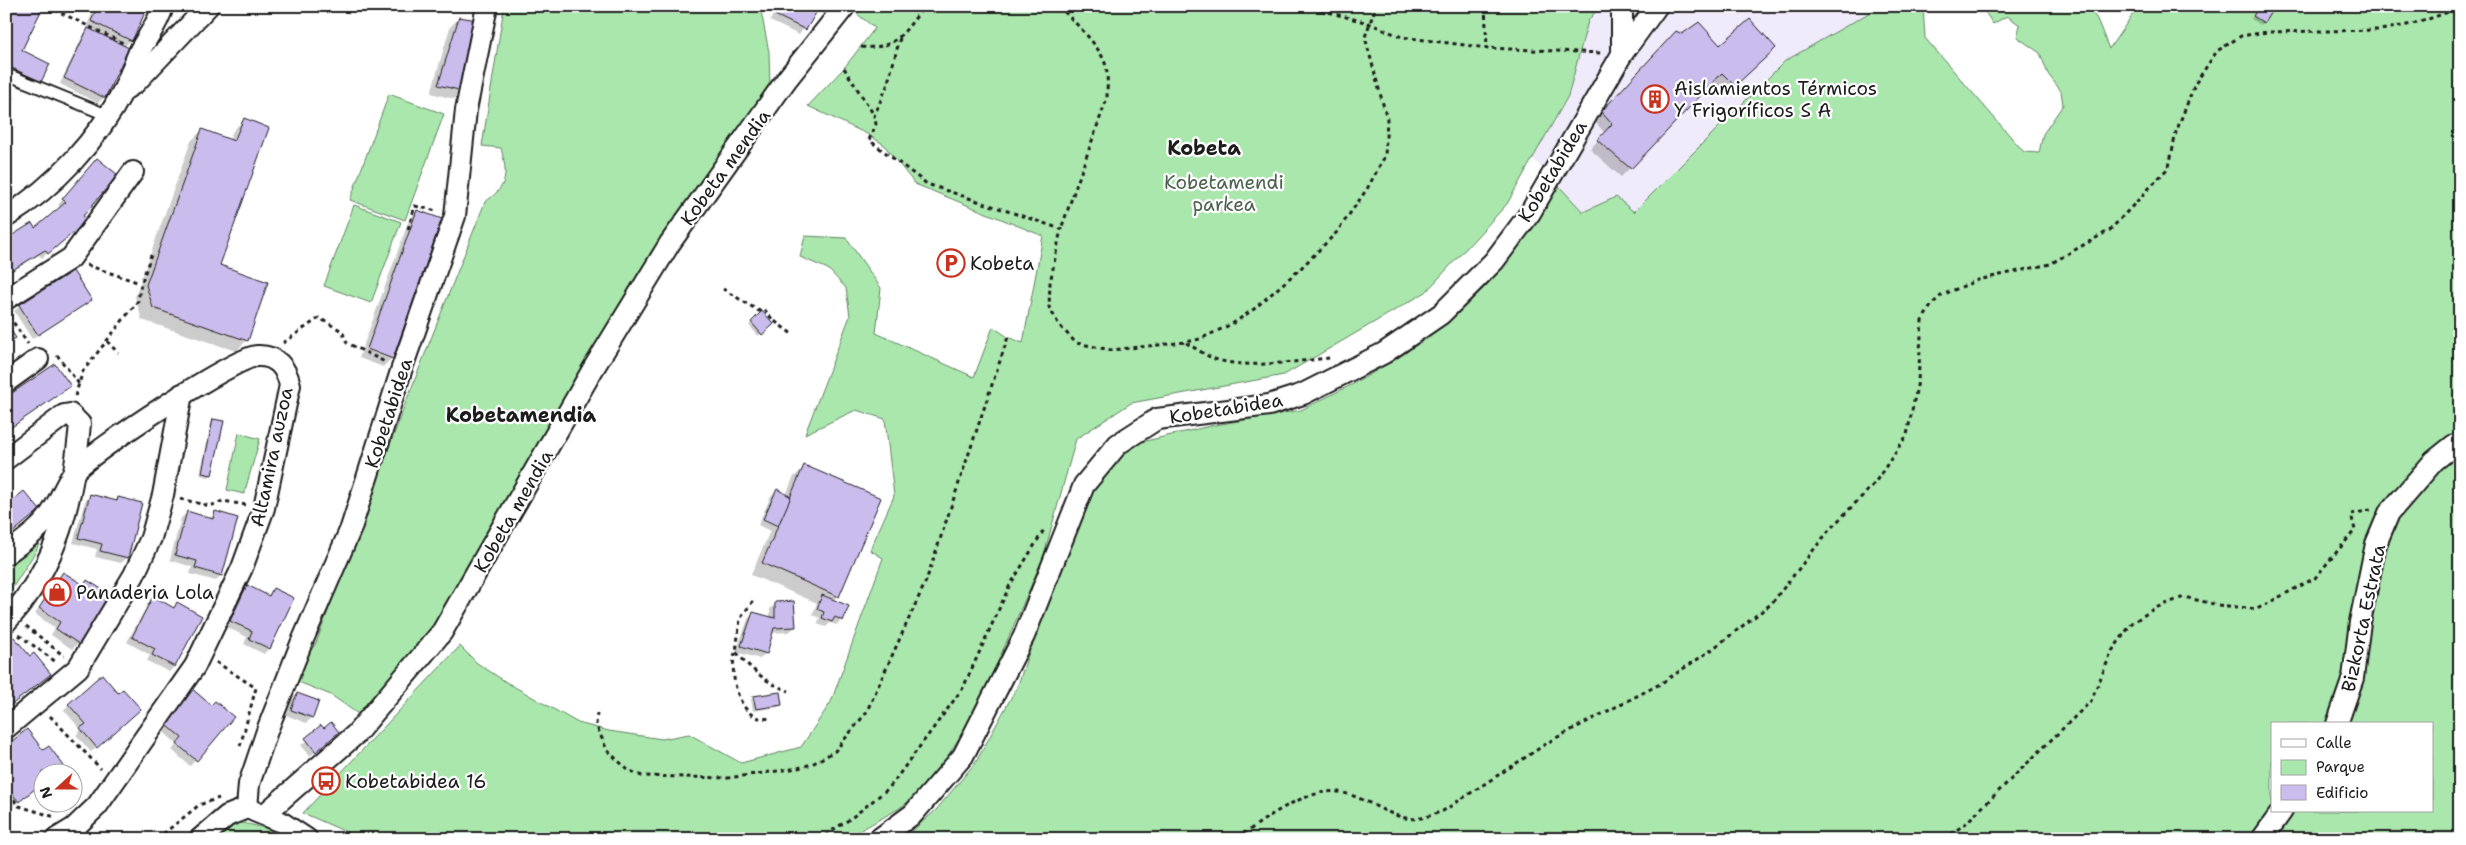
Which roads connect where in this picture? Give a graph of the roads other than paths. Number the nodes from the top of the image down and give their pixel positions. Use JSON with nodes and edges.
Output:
{"nodes":[{"id":1,"x":163,"y":6,"type":"edge"},
{"id":2,"x":208,"y":6,"type":"edge"},
{"id":3,"x":487,"y":6,"type":"edge"},
{"id":4,"x":845,"y":6,"type":"edge"},
{"id":5,"x":1622,"y":6,"type":"edge"},
{"id":6,"x":1656,"y":6,"type":"edge"},
{"id":7,"x":1622,"y":54,"type":"junction"},
{"id":8,"x":6,"y":74,"type":"edge"},
{"id":9,"x":123,"y":90,"type":"junction"},
{"id":10,"x":107,"y":115,"type":"junction"},
{"id":11,"x":133,"y":172,"type":"dead end"},
{"id":12,"x":6,"y":217,"type":"edge"},
{"id":13,"x":6,"y":300,"type":"edge"},
{"id":14,"x":45,"y":354,"type":"road end"},
{"id":15,"x":6,"y":382,"type":"edge"},
{"id":16,"x":182,"y":394,"type":"junction"},
{"id":17,"x":2460,"y":445,"type":"edge"},
{"id":18,"x":6,"y":459,"type":"edge"},
{"id":19,"x":76,"y":470,"type":"junction"},
{"id":20,"x":6,"y":554,"type":"edge"},
{"id":21,"x":10,"y":622,"type":"edge"},
{"id":22,"x":2338,"y":722,"type":"edge"},
{"id":23,"x":6,"y":728,"type":"edge"},
{"id":24,"x":256,"y":811,"type":"junction"},
{"id":25,"x":2281,"y":812,"type":"edge"},
{"id":26,"x":56,"y":839,"type":"edge"},
{"id":27,"x":200,"y":839,"type":"edge"},
{"id":28,"x":308,"y":839,"type":"edge"},
{"id":29,"x":879,"y":839,"type":"edge"},
{"id":30,"x":2262,"y":839,"type":"edge"}],
"edges":[{"from":1,"to":9,"type":"street"},
{"from":2,"to":9,"type":"street"},
{"from":3,"to":24,"type":"street","name":"Kobetabidea"},
{"from":4,"to":24,"type":"street","name":"Kobeta mendia"},
{"from":5,"to":7,"type":"street"},
{"from":6,"to":7,"type":"street","name":"Kobetabidea"},
{"from":7,"to":29,"type":"street","name":"Kobetabidea"},
{"from":8,"to":10,"type":"lane"},
{"from":9,"to":10,"type":"street"},
{"from":10,"to":12,"type":"street"},
{"from":11,"to":13,"type":"street"},
{"from":14,"to":15,"type":"street"},
{"from":16,"to":19,"type":"street","name":"Altamira auzoa"},
{"from":16,"to":23,"type":"street"},
{"from":16,"to":26,"type":"street","name":"Altamira auzoa"},
{"from":17,"to":22,"type":"street","name":"Bizkorta Estrata"},
{"from":18,"to":19,"type":"street","name":"Altamira auzoa"},
{"from":19,"to":20,"type":"street","name":"Altamira auzoa"},
{"from":19,"to":21,"type":"street","name":"Altamira auzoa"},
{"from":24,"to":27,"type":"street","name":"Kobeta mendia"},
{"from":24,"to":28,"type":"street"},
{"from":25,"to":30,"type":"street"}]}
